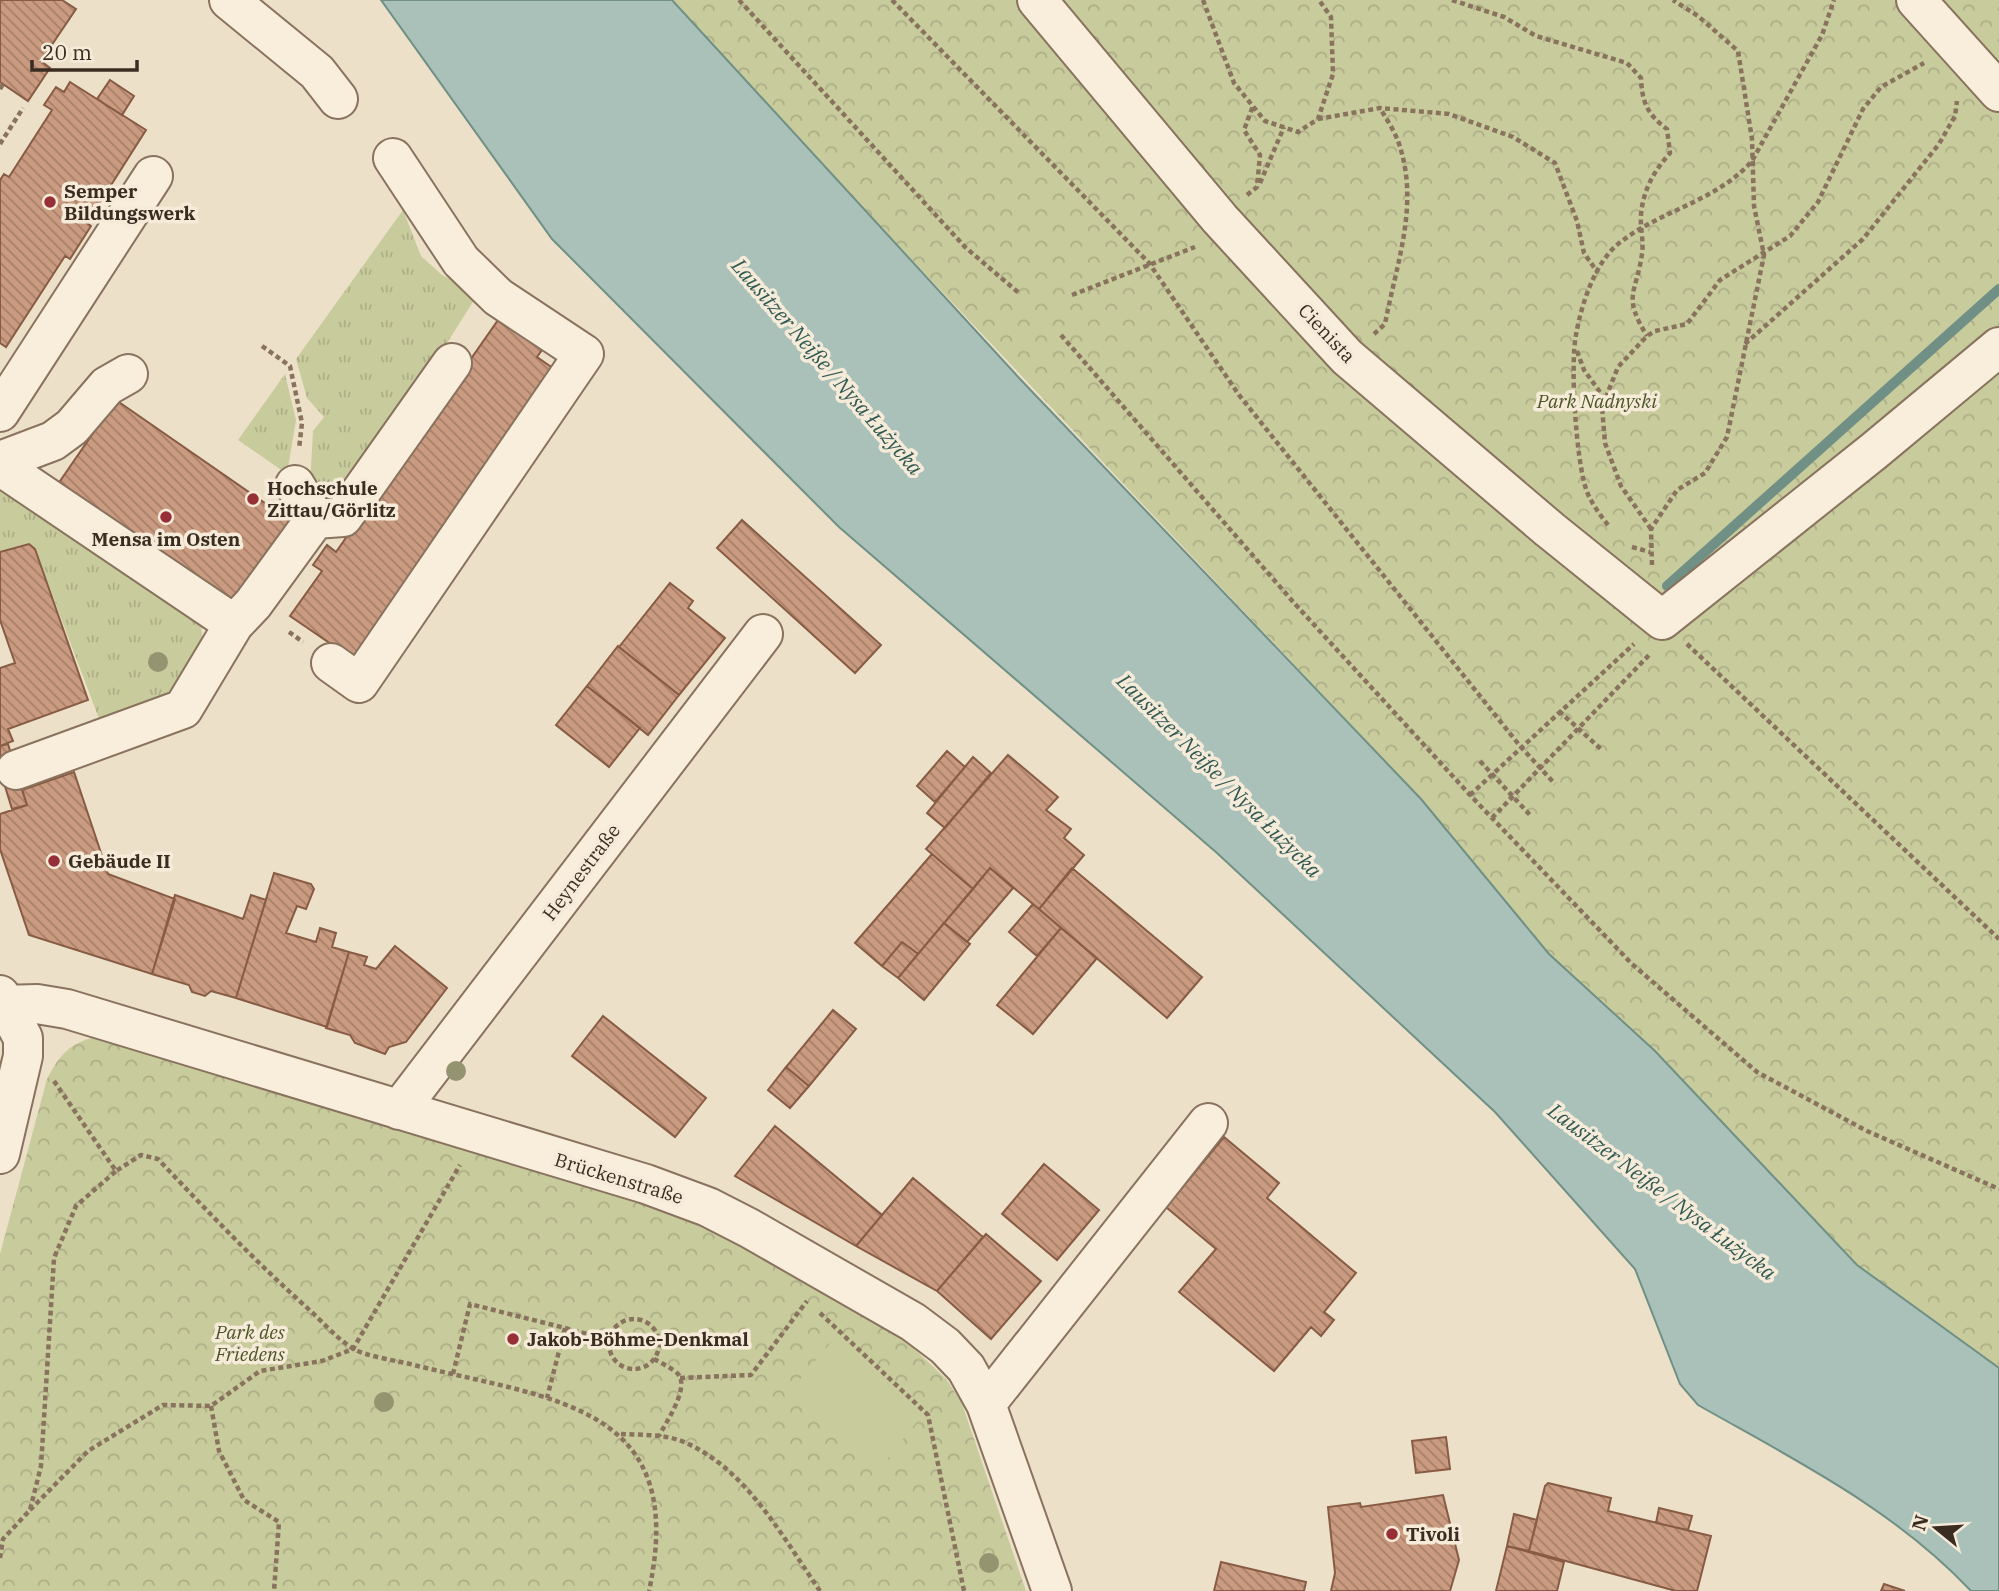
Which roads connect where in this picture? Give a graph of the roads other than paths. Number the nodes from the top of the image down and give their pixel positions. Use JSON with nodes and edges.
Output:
{"nodes":[{"id":1,"x":229,"y":0,"type":"edge"},
{"id":2,"x":1037,"y":0,"type":"edge"},
{"id":3,"x":1916,"y":0,"type":"edge"},
{"id":4,"x":1999,"y":92,"type":"edge"},
{"id":5,"x":338,"y":99,"type":"dead end"},
{"id":6,"x":393,"y":158,"type":"dead end"},
{"id":7,"x":153,"y":176,"type":"dead end"},
{"id":8,"x":1999,"y":347,"type":"edge"},
{"id":9,"x":452,"y":363,"type":"dead end"},
{"id":10,"x":128,"y":374,"type":"dead end"},
{"id":11,"x":0,"y":412,"type":"edge"},
{"id":12,"x":0,"y":464,"type":"edge"},
{"id":13,"x":295,"y":485,"type":"dead end"},
{"id":14,"x":315,"y":519,"type":"junction"},
{"id":15,"x":234,"y":624,"type":"junction"},
{"id":16,"x":763,"y":634,"type":"dead end"},
{"id":17,"x":331,"y":663,"type":"dead end"},
{"id":18,"x":6,"y":774,"type":"edge"},
{"id":19,"x":2,"y":1001,"type":"edge"},
{"id":20,"x":399,"y":1110,"type":"junction"},
{"id":21,"x":1208,"y":1123,"type":"dead end"},
{"id":22,"x":0,"y":1154,"type":"edge"},
{"id":23,"x":986,"y":1404,"type":"junction"},
{"id":24,"x":1052,"y":1591,"type":"edge"}],
"edges":[{"from":1,"to":5,"type":"street"},
{"from":2,"to":8,"type":"street","name":"Cienista"},
{"from":3,"to":4,"type":"street"},
{"from":6,"to":17,"type":"street"},
{"from":7,"to":11,"type":"street"},
{"from":9,"to":14,"type":"street"},
{"from":10,"to":12,"type":"street"},
{"from":12,"to":15,"type":"street"},
{"from":13,"to":14,"type":"street"},
{"from":14,"to":15,"type":"street"},
{"from":15,"to":18,"type":"street"},
{"from":16,"to":20,"type":"street","name":"Heynestraße"},
{"from":19,"to":20,"type":"street","name":"Brückenstraße"},
{"from":19,"to":22,"type":"street"},
{"from":20,"to":23,"type":"street","name":"Brückenstraße"},
{"from":21,"to":23,"type":"street"},
{"from":23,"to":24,"type":"street","name":"Brückenstraße"}]}
